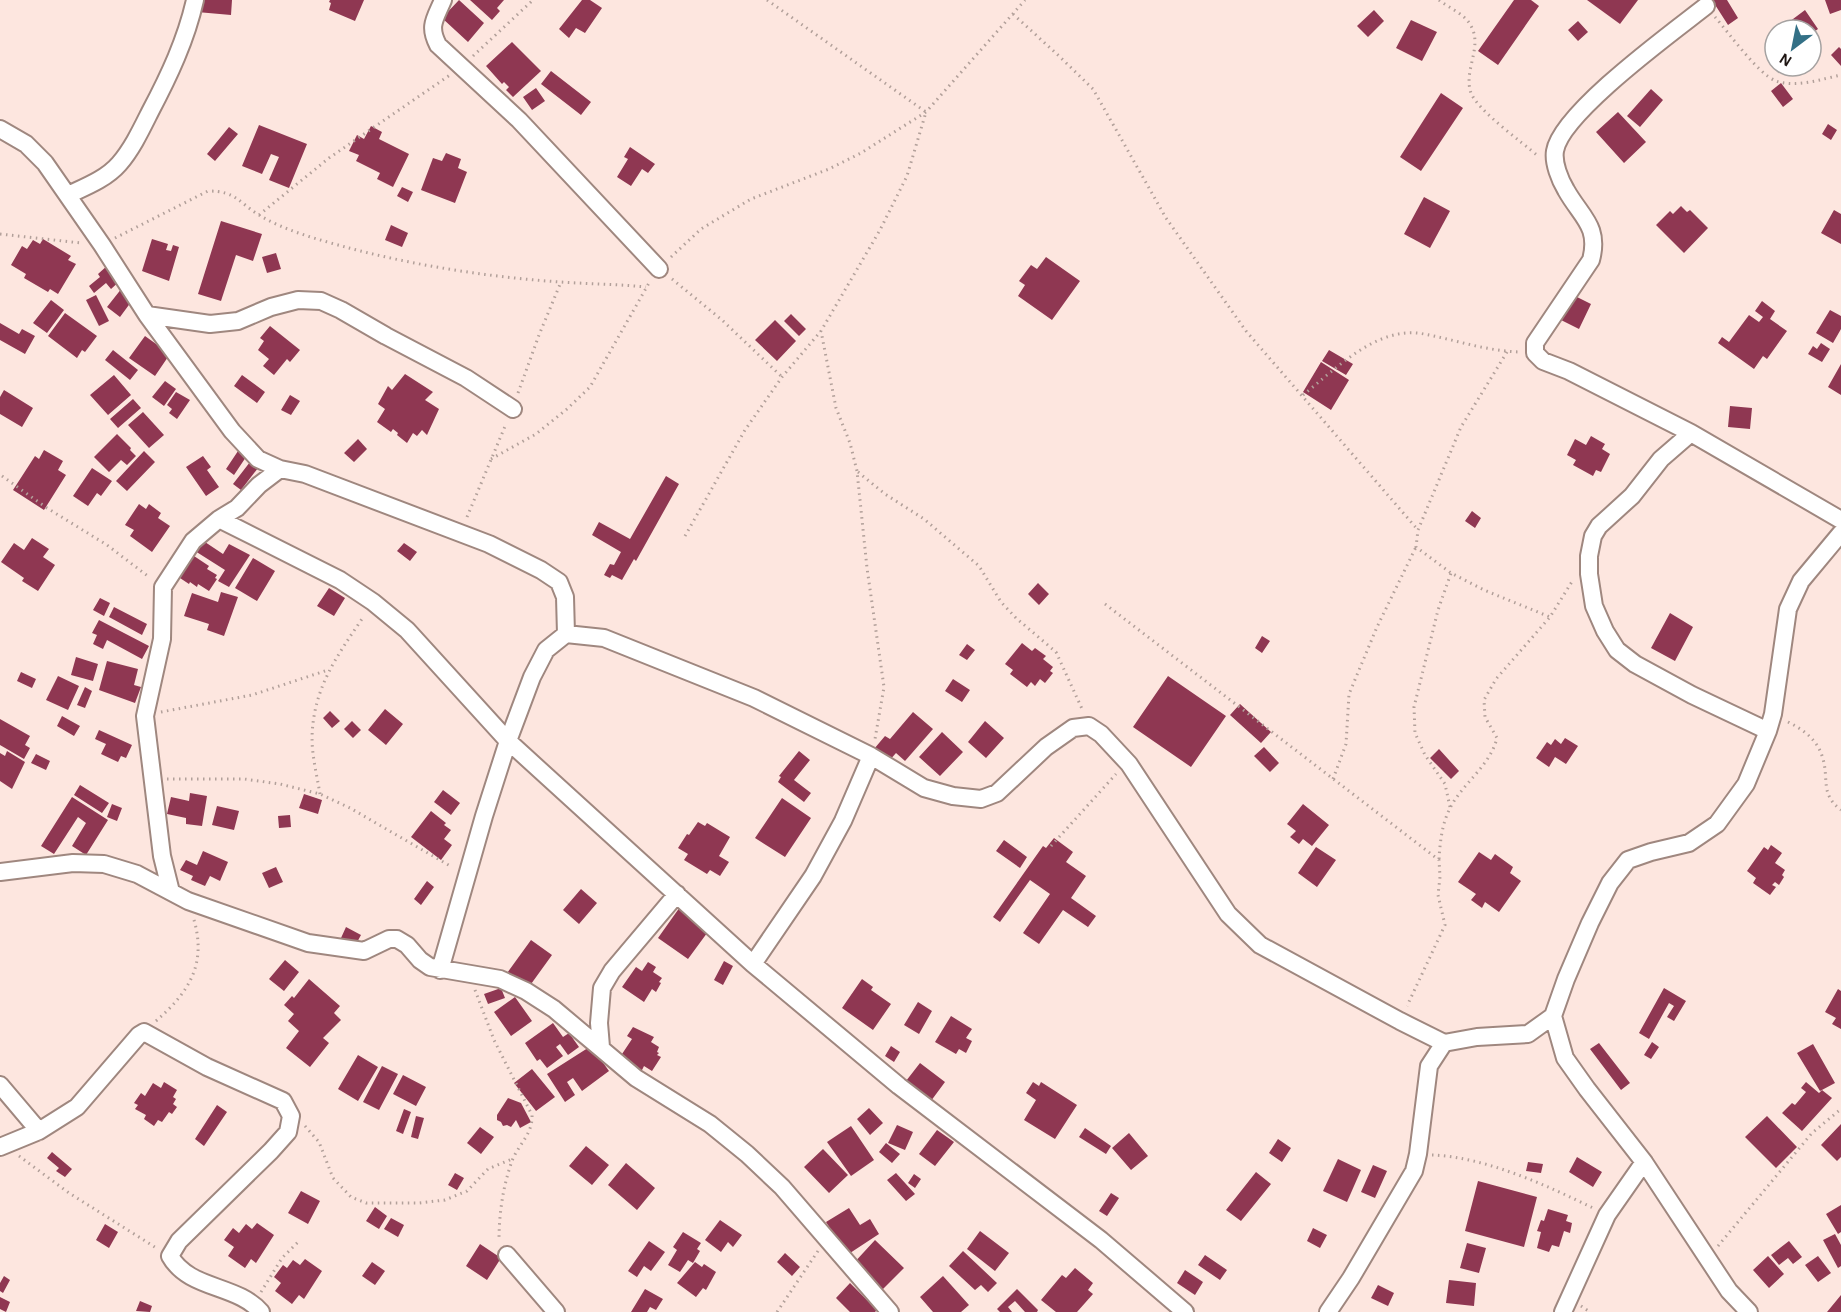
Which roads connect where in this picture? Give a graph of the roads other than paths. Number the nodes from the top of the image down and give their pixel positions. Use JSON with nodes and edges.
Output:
{"nodes":[{"id":1,"x":195,"y":0,"type":"edge"},
{"id":2,"x":443,"y":0,"type":"edge"},
{"id":3,"x":1706,"y":6,"type":"road end"},
{"id":4,"x":0,"y":129,"type":"edge"},
{"id":5,"x":68,"y":195,"type":"junction"},
{"id":6,"x":659,"y":269,"type":"road end"},
{"id":7,"x":147,"y":315,"type":"junction"},
{"id":8,"x":513,"y":409,"type":"dead end"},
{"id":9,"x":1691,"y":433,"type":"junction"},
{"id":10,"x":280,"y":469,"type":"junction"},
{"id":11,"x":219,"y":519,"type":"junction"},
{"id":12,"x":1841,"y":520,"type":"edge"},
{"id":13,"x":1841,"y":533,"type":"edge"},
{"id":14,"x":566,"y":634,"type":"junction"},
{"id":15,"x":1768,"y":731,"type":"junction"},
{"id":16,"x":508,"y":741,"type":"junction"},
{"id":17,"x":872,"y":756,"type":"junction"},
{"id":18,"x":0,"y":872,"type":"edge"},
{"id":19,"x":171,"y":892,"type":"junction"},
{"id":20,"x":678,"y":894,"type":"junction"},
{"id":21,"x":753,"y":964,"type":"junction"},
{"id":22,"x":440,"y":970,"type":"junction"},
{"id":23,"x":1553,"y":1016,"type":"junction"},
{"id":24,"x":1444,"y":1043,"type":"junction"},
{"id":25,"x":601,"y":1047,"type":"junction"},
{"id":26,"x":0,"y":1085,"type":"edge"},
{"id":27,"x":39,"y":1131,"type":"junction"},
{"id":28,"x":3,"y":1146,"type":"edge"},
{"id":29,"x":1644,"y":1162,"type":"junction"},
{"id":30,"x":507,"y":1256,"type":"road end"},
{"id":31,"x":257,"y":1308,"type":"edge"},
{"id":32,"x":556,"y":1312,"type":"edge"},
{"id":33,"x":890,"y":1312,"type":"edge"},
{"id":34,"x":1185,"y":1312,"type":"edge"},
{"id":35,"x":1328,"y":1312,"type":"edge"},
{"id":36,"x":1563,"y":1312,"type":"edge"},
{"id":37,"x":1749,"y":1312,"type":"edge"}],
"edges":[{"from":1,"to":5,"type":"street"},
{"from":2,"to":6,"type":"street"},
{"from":3,"to":9,"type":"street"},
{"from":4,"to":5,"type":"street"},
{"from":5,"to":7,"type":"street"},
{"from":7,"to":8,"type":"street"},
{"from":7,"to":10,"type":"street"},
{"from":9,"to":12,"type":"street"},
{"from":9,"to":15,"type":"street"},
{"from":10,"to":11,"type":"street"},
{"from":10,"to":14,"type":"street"},
{"from":11,"to":16,"type":"street"},
{"from":11,"to":19,"type":"street"},
{"from":13,"to":15,"type":"street"},
{"from":14,"to":16,"type":"street"},
{"from":14,"to":17,"type":"street"},
{"from":15,"to":23,"type":"street"},
{"from":16,"to":20,"type":"street"},
{"from":16,"to":22,"type":"street"},
{"from":17,"to":21,"type":"street"},
{"from":17,"to":24,"type":"street"},
{"from":18,"to":19,"type":"street"},
{"from":19,"to":22,"type":"street"},
{"from":20,"to":21,"type":"street"},
{"from":20,"to":25,"type":"street"},
{"from":21,"to":34,"type":"street"},
{"from":22,"to":25,"type":"street"},
{"from":23,"to":24,"type":"street"},
{"from":23,"to":29,"type":"street"},
{"from":24,"to":35,"type":"street"},
{"from":25,"to":33,"type":"street"},
{"from":26,"to":27,"type":"street"},
{"from":27,"to":28,"type":"street"},
{"from":27,"to":31,"type":"street"},
{"from":29,"to":36,"type":"street"},
{"from":29,"to":37,"type":"street"},
{"from":30,"to":32,"type":"street"}]}
